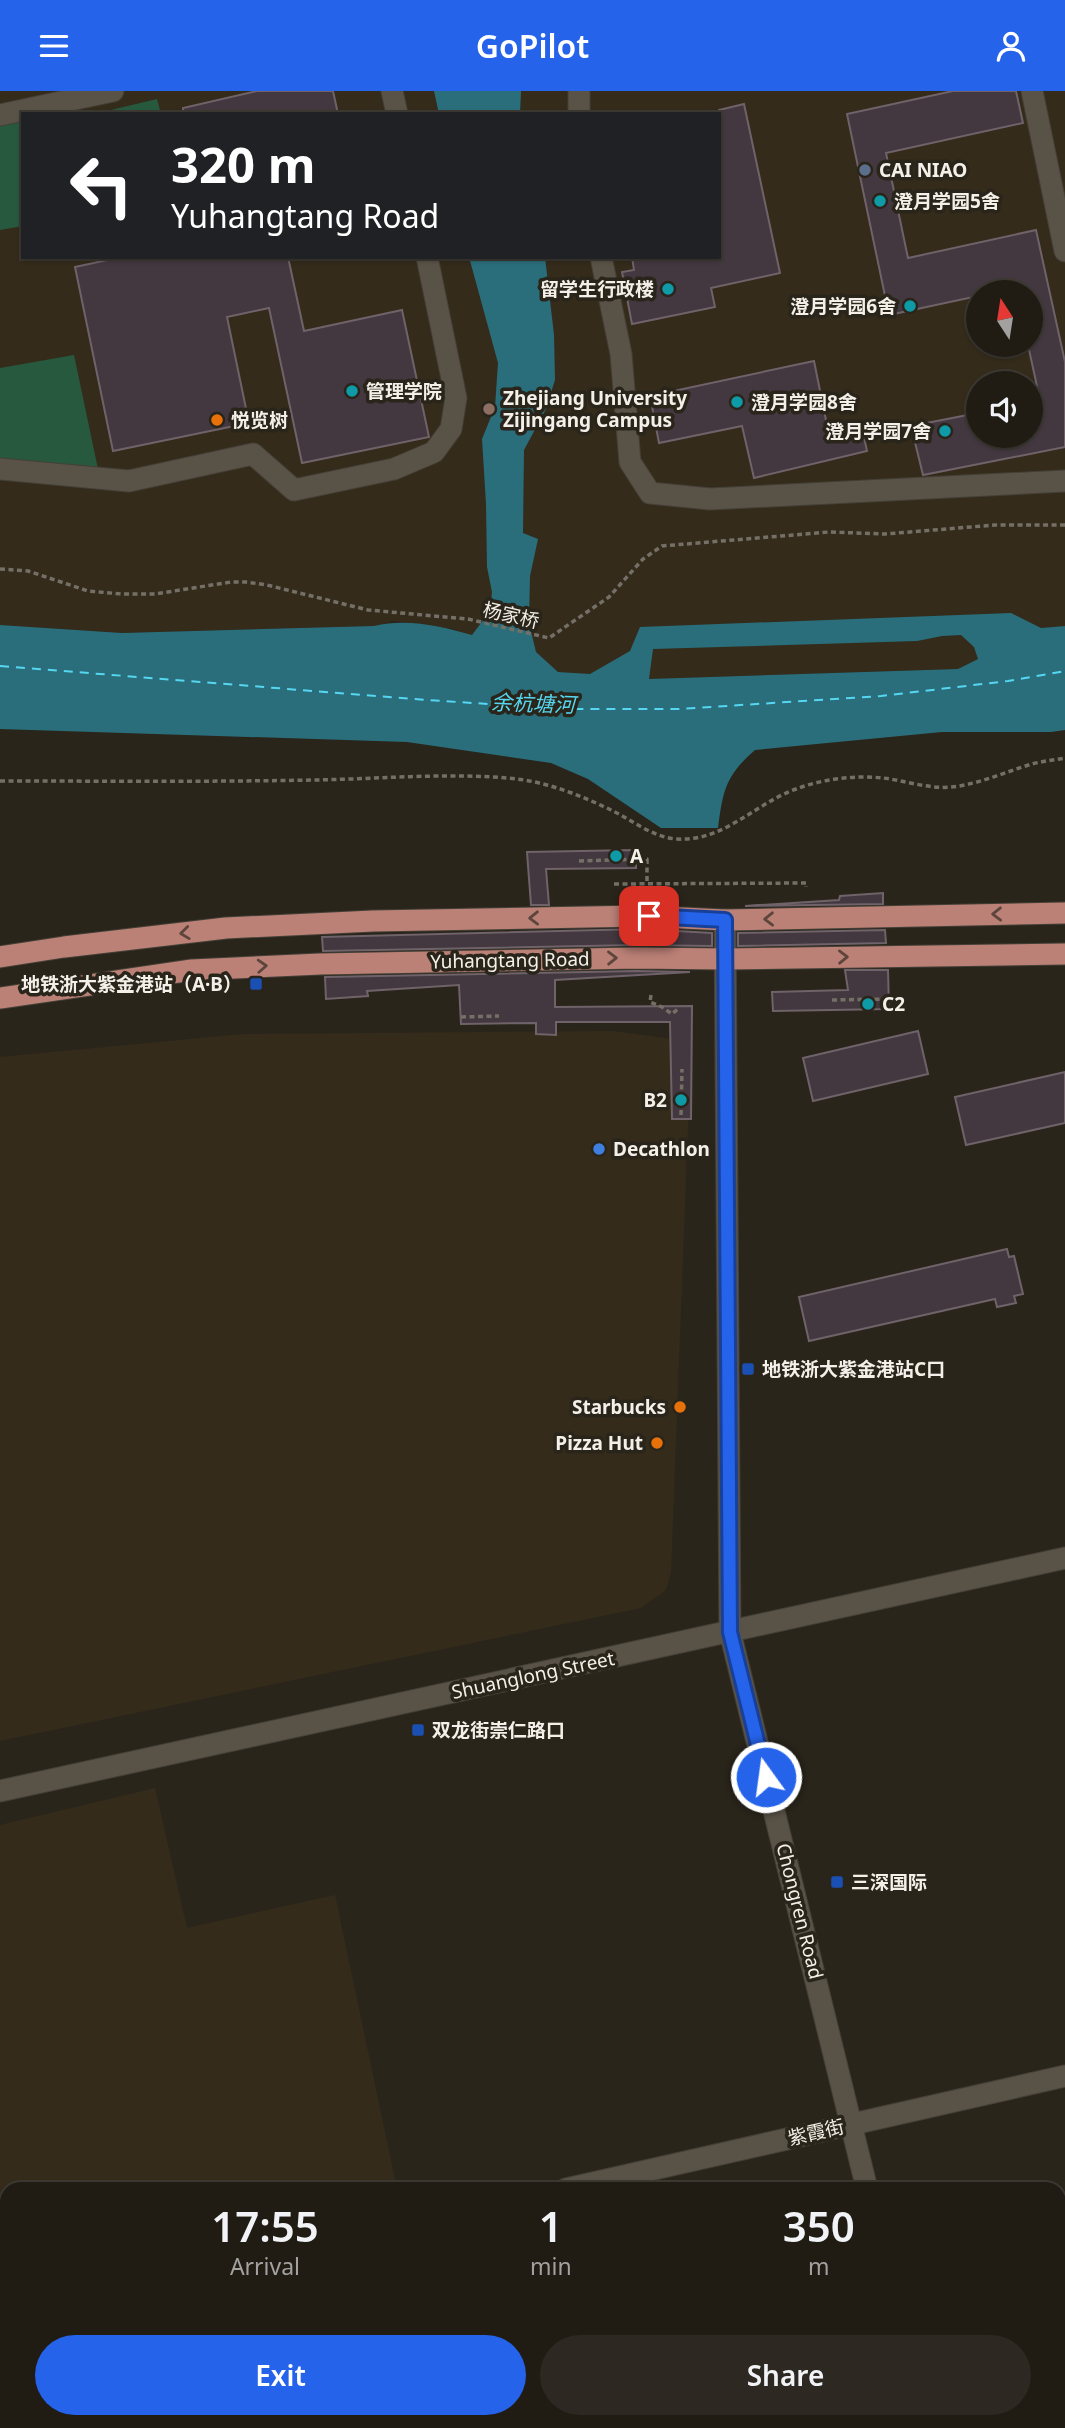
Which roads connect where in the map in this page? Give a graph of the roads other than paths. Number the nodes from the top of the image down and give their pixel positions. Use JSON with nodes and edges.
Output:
{"nodes":[{"id":1,"x":113,"y":91,"type":"edge"},
{"id":2,"x":392,"y":91,"type":"edge"},
{"id":3,"x":579,"y":91,"type":"edge"},
{"id":4,"x":1032,"y":91,"type":"edge"},
{"id":5,"x":397,"y":112,"type":"edge"},
{"id":6,"x":579,"y":112,"type":"edge"},
{"id":7,"x":0,"y":115,"type":"edge"},
{"id":8,"x":1065,"y":251,"type":"edge"},
{"id":9,"x":427,"y":259,"type":"edge"},
{"id":10,"x":601,"y":259,"type":"edge"},
{"id":11,"x":0,"y":469,"type":"edge"},
{"id":12,"x":1065,"y":481,"type":"edge"},
{"id":13,"x":1065,"y":913,"type":"edge"},
{"id":14,"x":725,"y":920,"type":"junction"},
{"id":15,"x":1065,"y":954,"type":"edge"},
{"id":16,"x":0,"y":957,"type":"edge"},
{"id":17,"x":725,"y":959,"type":"junction"},
{"id":18,"x":0,"y":998,"type":"edge"},
{"id":19,"x":1065,"y":1558,"type":"edge"},
{"id":20,"x":730,"y":1632,"type":"junction"},
{"id":21,"x":0,"y":1791,"type":"edge"},
{"id":22,"x":1065,"y":2075,"type":"edge"},
{"id":23,"x":852,"y":2124,"type":"junction"},
{"id":24,"x":597,"y":2182,"type":"edge"},
{"id":25,"x":865,"y":2182,"type":"edge"}],
"edges":[{"from":1,"to":7,"type":"street"},
{"from":2,"to":5,"type":"street"},
{"from":3,"to":6,"type":"street"},
{"from":4,"to":8,"type":"street"},
{"from":9,"to":11,"type":"street"},
{"from":10,"to":12,"type":"street"},
{"from":13,"to":14,"type":"main road","one_way":true},
{"from":14,"to":16,"type":"main road","one_way":true},
{"from":14,"to":17,"type":"street","name":"Chongren Road"},
{"from":17,"to":15,"type":"main road","name":"Yuhangtang Road","one_way":true},
{"from":18,"to":17,"type":"main road","name":"Yuhangtang Road","one_way":true},
{"from":17,"to":20,"type":"street","name":"Chongren Road"},
{"from":19,"to":20,"type":"street","name":"Shuanglong Street"},
{"from":20,"to":21,"type":"street","name":"Shuanglong Street"},
{"from":20,"to":23,"type":"street","name":"Chongren Road"},
{"from":22,"to":23,"type":"street","name":"紫霞街"},
{"from":23,"to":24,"type":"street","name":"紫霞街"},
{"from":23,"to":25,"type":"street","name":"Chongren Road"}]}
